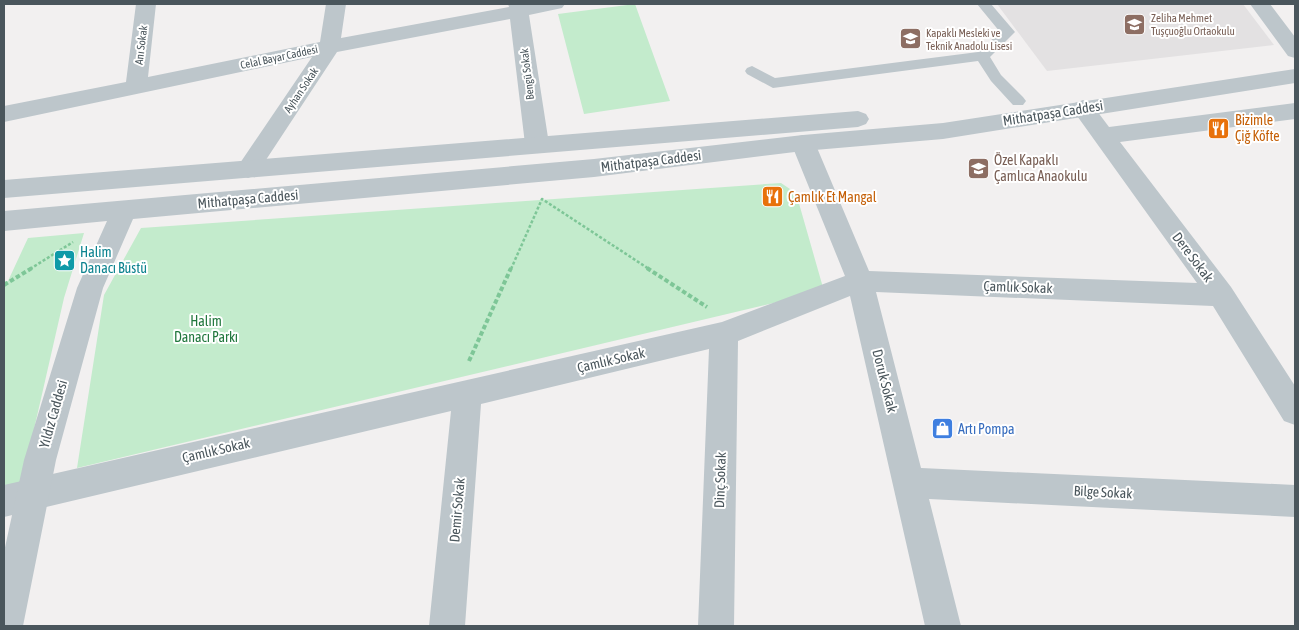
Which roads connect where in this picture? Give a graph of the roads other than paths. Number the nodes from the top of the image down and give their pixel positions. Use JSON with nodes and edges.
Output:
{"nodes":[{"id":1,"x":146,"y":4,"type":"edge"},
{"id":2,"x":336,"y":4,"type":"edge"},
{"id":3,"x":555,"y":4,"type":"edge"},
{"id":4,"x":984,"y":4,"type":"edge"},
{"id":5,"x":1260,"y":4,"type":"edge"},
{"id":6,"x":519,"y":7,"type":"edge"},
{"id":7,"x":330,"y":47,"type":"junction"},
{"id":8,"x":1295,"y":50,"type":"edge"},
{"id":9,"x":982,"y":56,"type":"junction"},
{"id":10,"x":1295,"y":58,"type":"edge"},
{"id":11,"x":752,"y":71,"type":"dead end"},
{"id":12,"x":1288,"y":77,"type":"edge"},
{"id":13,"x":136,"y":87,"type":"junction"},
{"id":14,"x":1295,"y":97,"type":"edge"},
{"id":15,"x":1018,"y":101,"type":"junction"},
{"id":16,"x":1083,"y":108,"type":"junction"},
{"id":17,"x":1295,"y":111,"type":"edge"},
{"id":18,"x":4,"y":114,"type":"edge"},
{"id":19,"x":1102,"y":136,"type":"junction"},
{"id":20,"x":803,"y":142,"type":"junction"},
{"id":21,"x":537,"y":144,"type":"junction"},
{"id":22,"x":248,"y":169,"type":"junction"},
{"id":23,"x":4,"y":189,"type":"edge"},
{"id":24,"x":125,"y":209,"type":"junction"},
{"id":25,"x":4,"y":221,"type":"edge"},
{"id":26,"x":860,"y":281,"type":"junction"},
{"id":27,"x":1221,"y":295,"type":"junction"},
{"id":28,"x":718,"y":322,"type":"junction"},
{"id":29,"x":466,"y":380,"type":"junction"},
{"id":30,"x":1295,"y":411,"type":"edge"},
{"id":31,"x":910,"y":483,"type":"junction"},
{"id":32,"x":34,"y":492,"type":"junction"},
{"id":33,"x":4,"y":501,"type":"edge"},
{"id":34,"x":1295,"y":501,"type":"edge"},
{"id":35,"x":5,"y":626,"type":"edge"},
{"id":36,"x":447,"y":626,"type":"edge"},
{"id":37,"x":716,"y":626,"type":"edge"},
{"id":38,"x":943,"y":626,"type":"edge"}],
"edges":[{"from":1,"to":13,"type":"street","name":"Anı Sokak"},
{"from":2,"to":7,"type":"street","name":"Ayhan Sokak"},
{"from":3,"to":6,"type":"street","name":"Celal Bayar Caddesi"},
{"from":4,"to":9,"type":"lane"},
{"from":5,"to":8,"type":"street"},
{"from":6,"to":7,"type":"street","name":"Celal Bayar Caddesi"},
{"from":6,"to":21,"type":"street","name":"Bengü Sokak"},
{"from":7,"to":13,"type":"street","name":"Celal Bayar Caddesi"},
{"from":7,"to":22,"type":"street","name":"Ayhan Sokak"},
{"from":9,"to":11,"type":"lane"},
{"from":9,"to":15,"type":"lane"},
{"from":10,"to":15,"type":"street","name":"Mithatpaşa Caddesi"},
{"from":12,"to":14,"type":"street"},
{"from":12,"to":16,"type":"street","name":"Mithatpaşa Caddesi"},
{"from":13,"to":18,"type":"street","name":"Celal Bayar Caddesi"},
{"from":15,"to":21,"type":"street","name":"Mithatpaşa Caddesi"},
{"from":16,"to":19,"type":"street","name":"Dere Sokak"},
{"from":16,"to":20,"type":"street","name":"Mithatpaşa Caddesi"},
{"from":17,"to":19,"type":"street"},
{"from":19,"to":27,"type":"street","name":"Dere Sokak"},
{"from":20,"to":24,"type":"street","name":"Mithatpaşa Caddesi"},
{"from":20,"to":26,"type":"street","name":"Doruk Sokak"},
{"from":21,"to":22,"type":"street","name":"Mithatpaşa Caddesi"},
{"from":22,"to":23,"type":"street","name":"Mithatpaşa Caddesi"},
{"from":24,"to":25,"type":"street","name":"Mithatpaşa Caddesi"},
{"from":24,"to":32,"type":"street","name":"Yıldız Caddesi"},
{"from":26,"to":27,"type":"street","name":"Çamlık Sokak"},
{"from":26,"to":28,"type":"street","name":"Çamlık Sokak"},
{"from":26,"to":31,"type":"street","name":"Doruk Sokak"},
{"from":27,"to":30,"type":"street","name":"Dere Sokak"},
{"from":28,"to":29,"type":"street","name":"Çamlık Sokak"},
{"from":28,"to":37,"type":"street","name":"Dinç Sokak"},
{"from":29,"to":32,"type":"street","name":"Çamlık Sokak"},
{"from":29,"to":36,"type":"street","name":"Demir Sokak"},
{"from":31,"to":34,"type":"street","name":"Bilge Sokak"},
{"from":31,"to":38,"type":"street","name":"Doruk Sokak"},
{"from":32,"to":33,"type":"street","name":"Çamlık Sokak"},
{"from":32,"to":35,"type":"street","name":"Yıldız Caddesi"}]}
